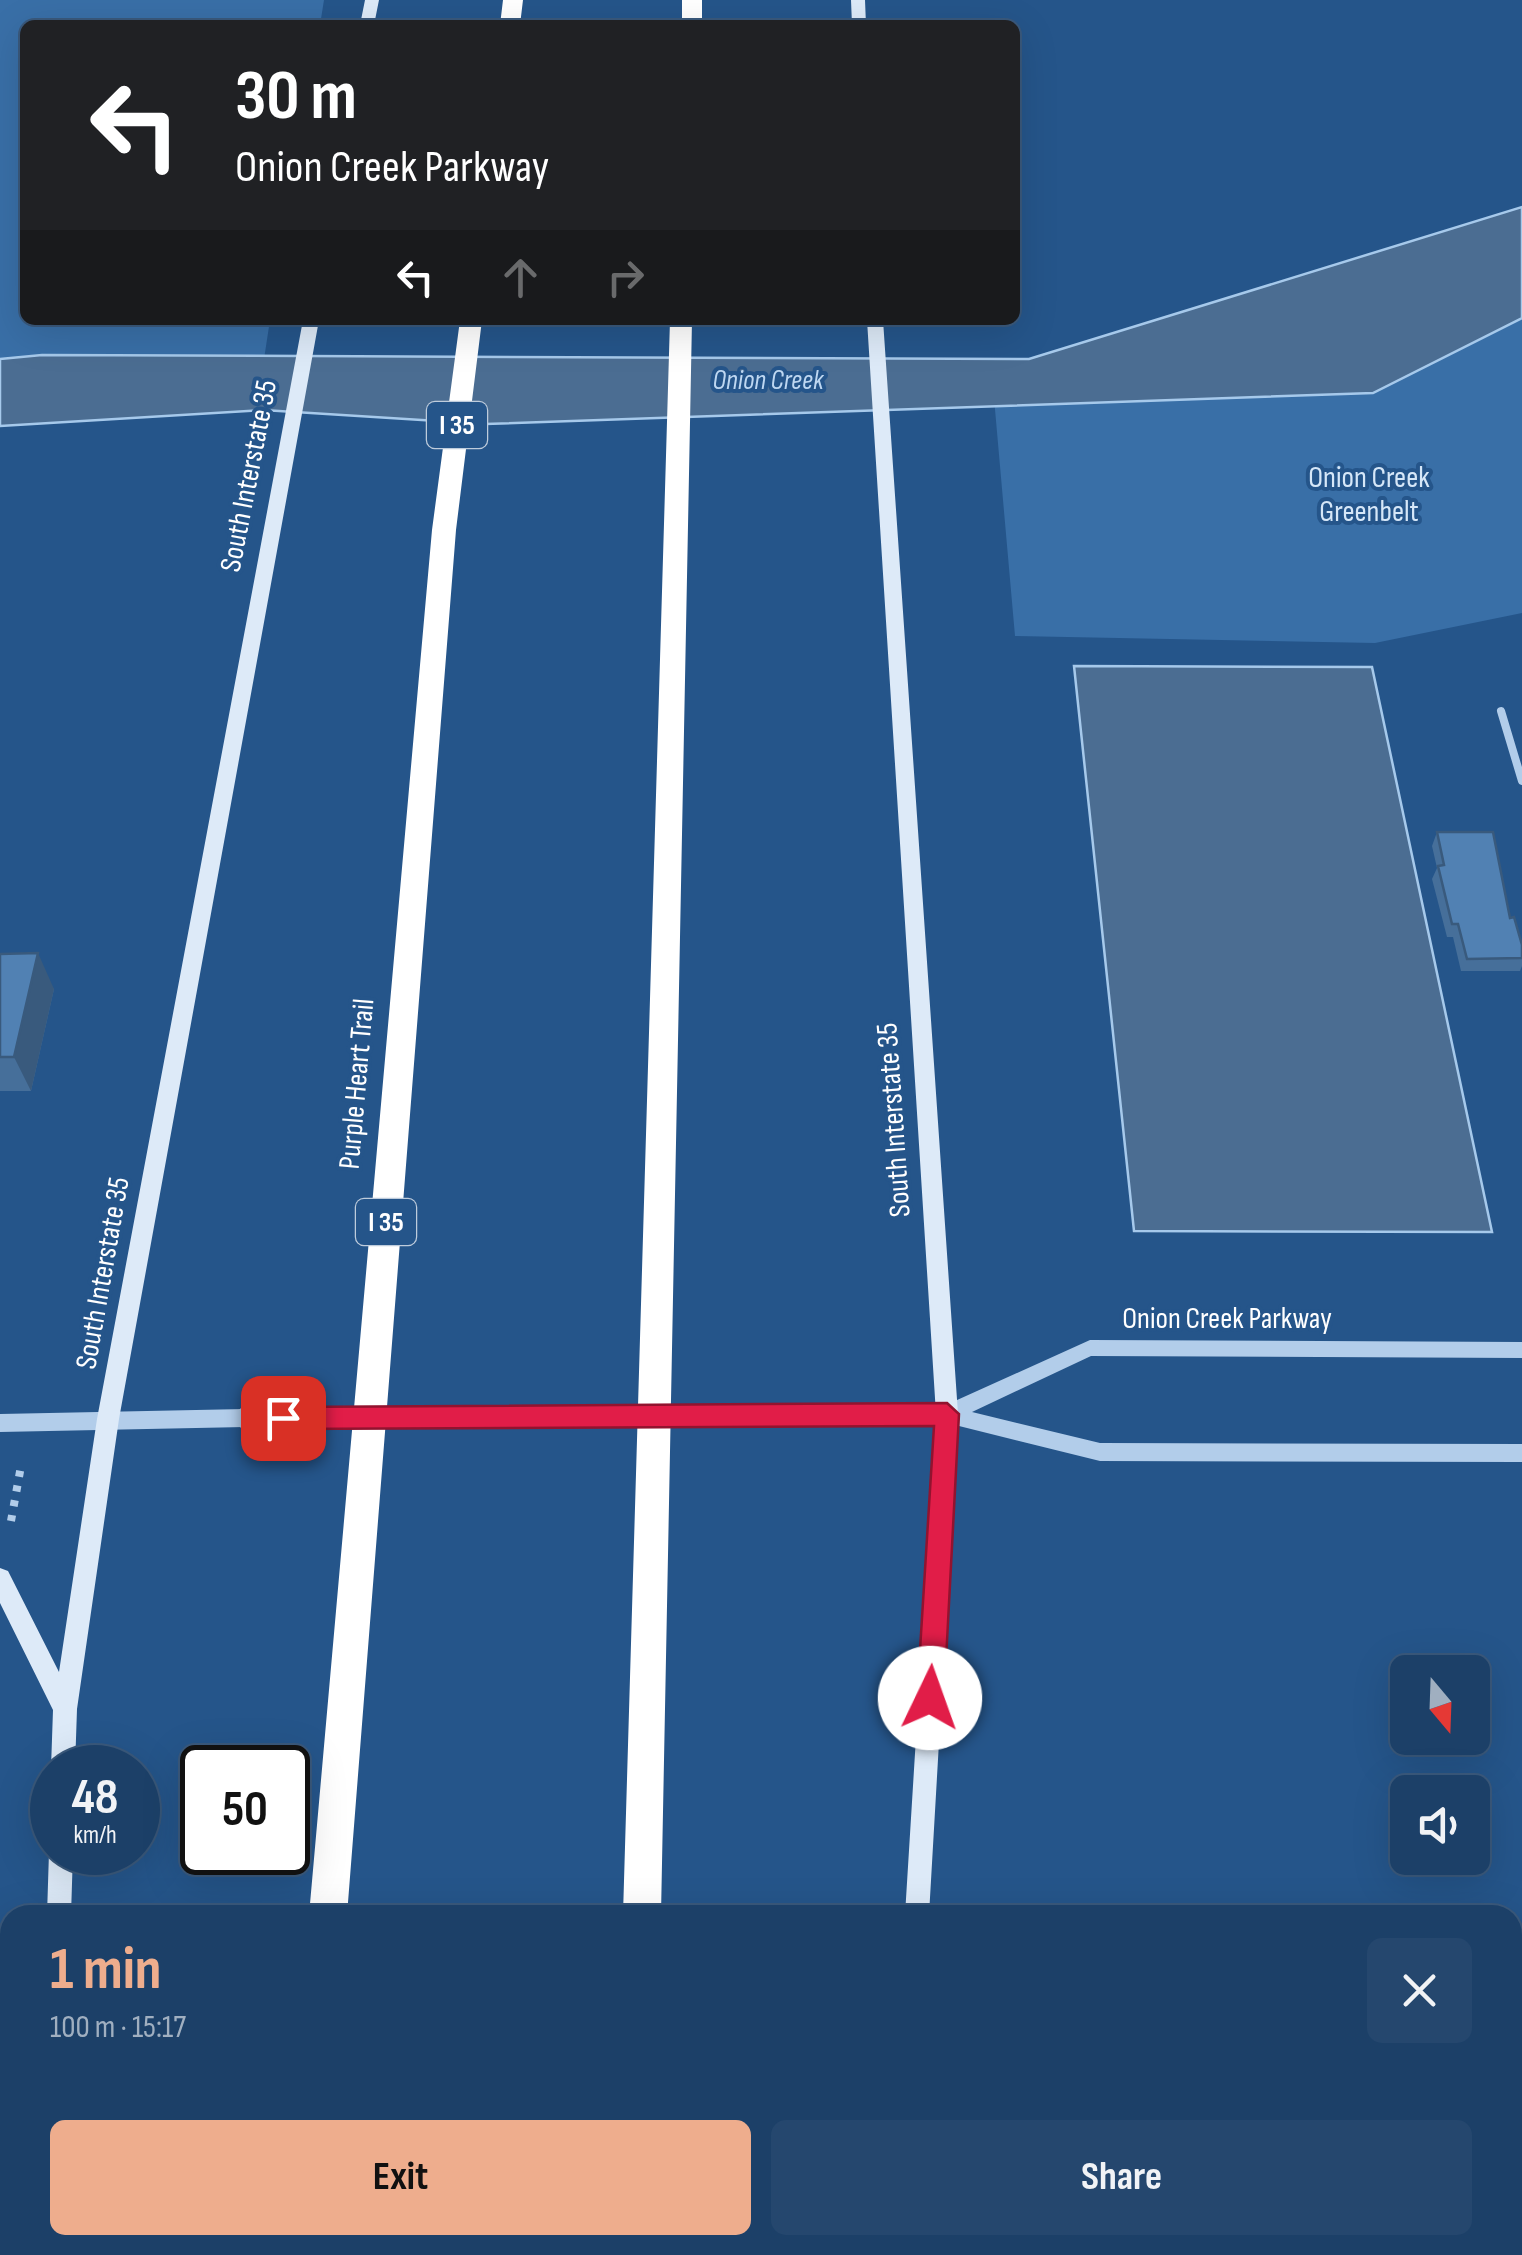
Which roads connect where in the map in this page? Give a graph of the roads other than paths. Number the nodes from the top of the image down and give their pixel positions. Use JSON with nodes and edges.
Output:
{"nodes":[{"id":1,"x":311,"y":325,"type":"edge"},
{"id":2,"x":470,"y":325,"type":"edge"},
{"id":3,"x":681,"y":325,"type":"edge"},
{"id":4,"x":875,"y":325,"type":"edge"},
{"id":5,"x":1501,"y":710,"type":"dead end"},
{"id":6,"x":1522,"y":781,"type":"edge"},
{"id":7,"x":1522,"y":1350,"type":"edge"},
{"id":8,"x":947,"y":1414,"type":"junction"},
{"id":9,"x":108,"y":1420,"type":"junction"},
{"id":10,"x":0,"y":1423,"type":"edge"},
{"id":11,"x":1522,"y":1453,"type":"edge"},
{"id":12,"x":0,"y":1579,"type":"edge"},
{"id":13,"x":650,"y":1652,"type":"junction"},
{"id":14,"x":66,"y":1709,"type":"junction"},
{"id":15,"x":65,"y":1745,"type":"edge"},
{"id":16,"x":60,"y":1875,"type":"edge"},
{"id":17,"x":59,"y":1905,"type":"edge"},
{"id":18,"x":329,"y":1905,"type":"edge"},
{"id":19,"x":642,"y":1905,"type":"edge"},
{"id":20,"x":662,"y":1905,"type":"edge"},
{"id":21,"x":919,"y":1905,"type":"edge"}],
"edges":[{"from":1,"to":9,"type":"main road","name":"South Interstate 35"},
{"from":2,"to":18,"type":"highway","name":"Purple Heart Trail","number":"I 35"},
{"from":3,"to":13,"type":"highway"},
{"from":4,"to":8,"type":"main road","name":"South Interstate 35"},
{"from":5,"to":6,"type":"lane"},
{"from":7,"to":8,"type":"street","name":"Onion Creek Parkway"},
{"from":8,"to":9,"type":"street","name":"Onion Creek Parkway","bridge":true},
{"from":8,"to":11,"type":"street","name":"Onion Creek Parkway"},
{"from":8,"to":21,"type":"main road","name":"South Interstate 35"},
{"from":9,"to":10,"type":"street","name":"Onion Creek Parkway"},
{"from":9,"to":14,"type":"main road","name":"South Interstate 35"},
{"from":12,"to":14,"type":"main road"},
{"from":13,"to":19,"type":"highway"},
{"from":13,"to":20,"type":"highway"},
{"from":14,"to":15,"type":"main road","name":"South Interstate 35"},
{"from":16,"to":17,"type":"main road"}]}
